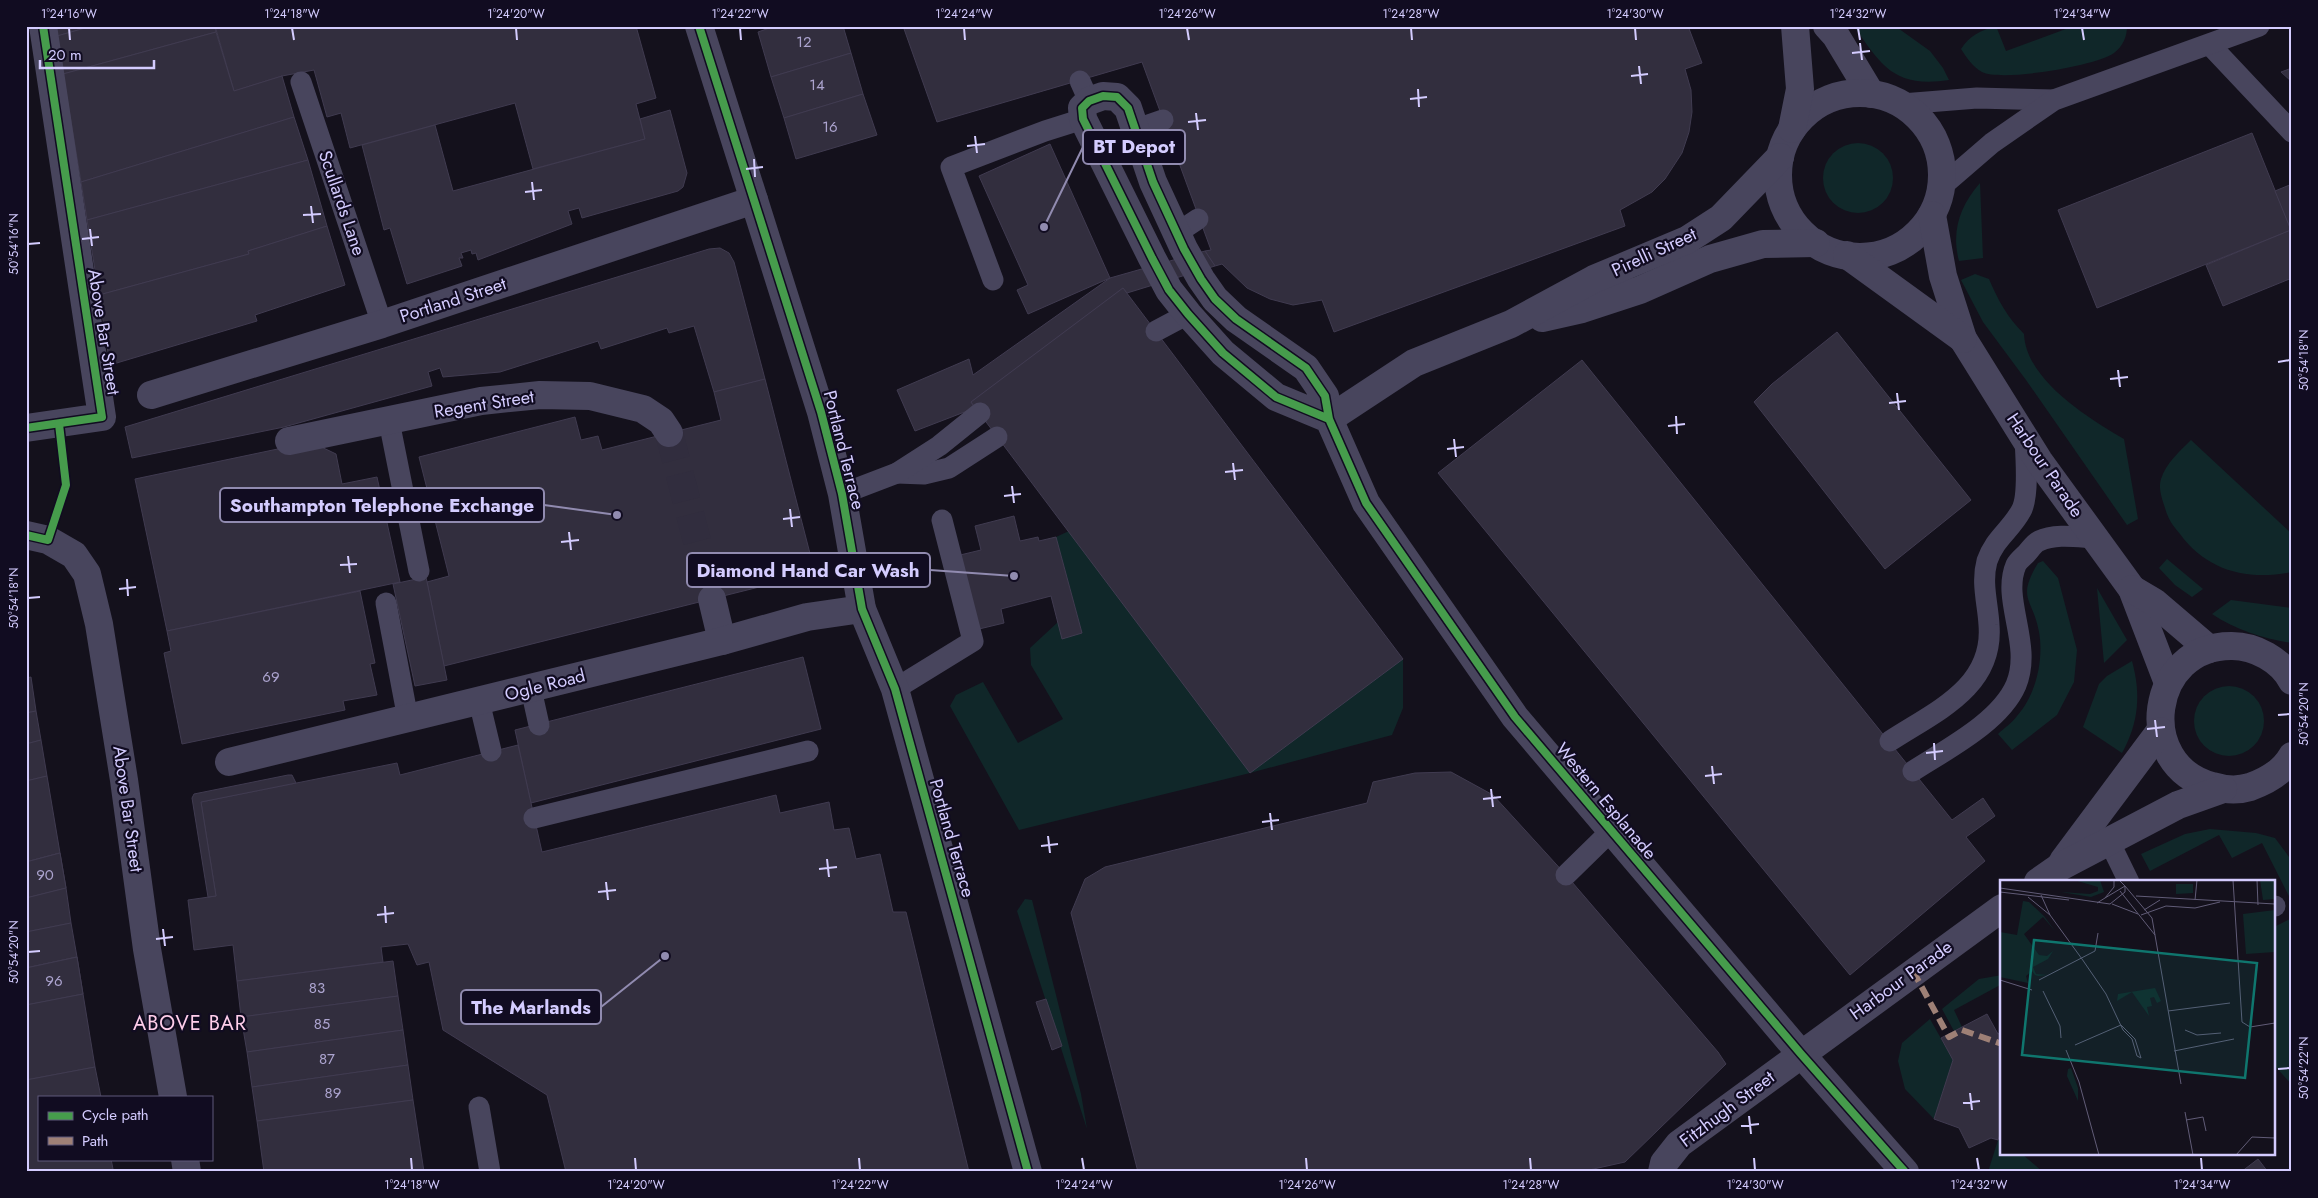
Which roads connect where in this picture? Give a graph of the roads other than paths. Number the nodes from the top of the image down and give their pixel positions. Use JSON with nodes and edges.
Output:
{"nodes":[{"id":1,"x":43,"y":26,"type":"edge"},
{"id":2,"x":698,"y":26,"type":"edge"},
{"id":3,"x":1794,"y":26,"type":"edge"},
{"id":4,"x":1827,"y":26,"type":"edge"},
{"id":5,"x":2259,"y":26,"type":"edge"},
{"id":6,"x":2210,"y":45,"type":"junction"},
{"id":7,"x":301,"y":82,"type":"dead end"},
{"id":8,"x":1872,"y":94,"type":"junction"},
{"id":9,"x":1084,"y":100,"type":"junction"},
{"id":10,"x":2054,"y":100,"type":"junction"},
{"id":11,"x":1902,"y":104,"type":"junction"},
{"id":12,"x":1163,"y":120,"type":"dead end"},
{"id":13,"x":1137,"y":129,"type":"junction"},
{"id":14,"x":1792,"y":129,"type":"junction"},
{"id":15,"x":2292,"y":132,"type":"edge"},
{"id":16,"x":1780,"y":157,"type":"junction"},
{"id":17,"x":1941,"y":188,"type":"junction"},
{"id":18,"x":754,"y":200,"type":"junction"},
{"id":19,"x":1932,"y":215,"type":"junction"},
{"id":20,"x":1816,"y":243,"type":"junction"},
{"id":21,"x":1847,"y":255,"type":"junction"},
{"id":22,"x":992,"y":280,"type":"dead end"},
{"id":23,"x":1188,"y":314,"type":"junction"},
{"id":24,"x":382,"y":324,"type":"junction"},
{"id":25,"x":1511,"y":324,"type":"junction"},
{"id":26,"x":1156,"y":331,"type":"dead end"},
{"id":27,"x":1962,"y":339,"type":"junction"},
{"id":28,"x":150,"y":396,"type":"dead end"},
{"id":29,"x":980,"y":413,"type":"dead end"},
{"id":30,"x":1329,"y":419,"type":"junction"},
{"id":31,"x":389,"y":421,"type":"junction"},
{"id":32,"x":26,"y":428,"type":"edge"},
{"id":33,"x":669,"y":433,"type":"tunnel mouth"},
{"id":34,"x":997,"y":437,"type":"dead end"},
{"id":35,"x":2026,"y":440,"type":"junction"},
{"id":36,"x":289,"y":441,"type":"dead end"},
{"id":37,"x":896,"y":473,"type":"junction"},
{"id":38,"x":842,"y":494,"type":"junction"},
{"id":39,"x":942,"y":520,"type":"dead end"},
{"id":40,"x":37,"y":538,"type":"edge"},
{"id":41,"x":2095,"y":538,"type":"junction"},
{"id":42,"x":419,"y":571,"type":"dead end"},
{"id":43,"x":2132,"y":589,"type":"junction"},
{"id":44,"x":712,"y":599,"type":"tunnel mouth"},
{"id":45,"x":386,"y":603,"type":"dead end"},
{"id":46,"x":862,"y":609,"type":"junction"},
{"id":47,"x":722,"y":641,"type":"junction"},
{"id":48,"x":2209,"y":649,"type":"junction"},
{"id":49,"x":2291,"y":677,"type":"edge"},
{"id":50,"x":2168,"y":683,"type":"junction"},
{"id":51,"x":531,"y":688,"type":"junction"},
{"id":52,"x":895,"y":689,"type":"junction"},
{"id":53,"x":480,"y":701,"type":"junction"},
{"id":54,"x":408,"y":719,"type":"junction"},
{"id":55,"x":539,"y":725,"type":"dead end"},
{"id":56,"x":2160,"y":731,"type":"junction"},
{"id":57,"x":1890,"y":741,"type":"dead end"},
{"id":58,"x":808,"y":750,"type":"dead end"},
{"id":59,"x":491,"y":751,"type":"dead end"},
{"id":60,"x":2292,"y":756,"type":"edge"},
{"id":61,"x":228,"y":762,"type":"dead end"},
{"id":62,"x":1913,"y":771,"type":"dead end"},
{"id":63,"x":2223,"y":789,"type":"junction"},
{"id":64,"x":534,"y":818,"type":"dead end"},
{"id":65,"x":1612,"y":830,"type":"junction"},
{"id":66,"x":2109,"y":841,"type":"junction"},
{"id":67,"x":1566,"y":875,"type":"dead end"},
{"id":68,"x":2048,"y":875,"type":"edge"},
{"id":69,"x":2128,"y":880,"type":"edge"},
{"id":70,"x":2000,"y":909,"type":"edge"},
{"id":71,"x":1801,"y":1054,"type":"junction"},
{"id":72,"x":173,"y":1096,"type":"edge"},
{"id":73,"x":479,"y":1107,"type":"dead end"},
{"id":74,"x":490,"y":1172,"type":"edge"},
{"id":75,"x":1028,"y":1172,"type":"edge"},
{"id":76,"x":1662,"y":1172,"type":"edge"},
{"id":77,"x":1905,"y":1172,"type":"edge"}],
"edges":[{"from":1,"to":32,"type":"street","name":"Above Bar Street"},
{"from":2,"to":18,"type":"street","name":"Portland Terrace"},
{"from":3,"to":14,"type":"street"},
{"from":4,"to":8,"type":"street"},
{"from":5,"to":6,"type":"lane"},
{"from":6,"to":10,"type":"lane"},
{"from":6,"to":15,"type":"lane"},
{"from":7,"to":24,"type":"lane","name":"Scullards Lane"},
{"from":8,"to":11,"type":"street"},
{"from":8,"to":14,"type":"street"},
{"from":9,"to":13,"type":"street","name":"Western Esplanade"},
{"from":9,"to":22,"type":"lane"},
{"from":9,"to":23,"type":"street"},
{"from":10,"to":11,"type":"lane"},
{"from":10,"to":17,"type":"lane"},
{"from":11,"to":17,"type":"street"},
{"from":12,"to":13,"type":"lane"},
{"from":13,"to":30,"type":"street","name":"Western Esplanade"},
{"from":14,"to":16,"type":"street"},
{"from":16,"to":20,"type":"street"},
{"from":16,"to":25,"type":"street","name":"Pirelli Street"},
{"from":17,"to":19,"type":"street"},
{"from":18,"to":24,"type":"street","name":"Portland Street"},
{"from":18,"to":38,"type":"street","name":"Portland Terrace"},
{"from":19,"to":21,"type":"street"},
{"from":19,"to":27,"type":"street","name":"Harbour Parade"},
{"from":20,"to":21,"type":"street"},
{"from":20,"to":25,"type":"street","name":"Pirelli Street"},
{"from":21,"to":27,"type":"street","name":"Harbour Parade"},
{"from":23,"to":26,"type":"lane"},
{"from":23,"to":30,"type":"street"},
{"from":24,"to":28,"type":"street","name":"Portland Street"},
{"from":25,"to":30,"type":"street","name":"Pirelli Street"},
{"from":27,"to":35,"type":"street","name":"Harbour Parade"},
{"from":29,"to":37,"type":"lane"},
{"from":30,"to":65,"type":"street","name":"Western Esplanade"},
{"from":31,"to":33,"type":"street","name":"Regent Street"},
{"from":31,"to":36,"type":"street","name":"Regent Street"},
{"from":31,"to":42,"type":"lane"},
{"from":34,"to":37,"type":"lane"},
{"from":35,"to":41,"type":"street","name":"Harbour Parade"},
{"from":35,"to":57,"type":"lane"},
{"from":37,"to":38,"type":"lane"},
{"from":38,"to":46,"type":"street","name":"Portland Terrace"},
{"from":39,"to":52,"type":"lane"},
{"from":40,"to":72,"type":"street","name":"Above Bar Street"},
{"from":41,"to":43,"type":"street","name":"Harbour Parade"},
{"from":41,"to":62,"type":"lane"},
{"from":43,"to":48,"type":"street","name":"Harbour Parade"},
{"from":43,"to":50,"type":"street","name":"Harbour Parade"},
{"from":44,"to":47,"type":"street"},
{"from":45,"to":54,"type":"lane"},
{"from":46,"to":47,"type":"street","name":"Ogle Road"},
{"from":46,"to":52,"type":"street","name":"Portland Terrace"},
{"from":47,"to":51,"type":"street","name":"Ogle Road"},
{"from":48,"to":49,"type":"street"},
{"from":48,"to":50,"type":"street"},
{"from":50,"to":56,"type":"street"},
{"from":51,"to":53,"type":"street","name":"Ogle Road"},
{"from":51,"to":55,"type":"lane"},
{"from":52,"to":75,"type":"street","name":"Portland Terrace"},
{"from":53,"to":54,"type":"street","name":"Ogle Road"},
{"from":53,"to":59,"type":"lane"},
{"from":54,"to":61,"type":"street","name":"Ogle Road"},
{"from":56,"to":63,"type":"street"},
{"from":56,"to":68,"type":"street"},
{"from":58,"to":64,"type":"lane"},
{"from":60,"to":63,"type":"street"},
{"from":63,"to":66,"type":"street"},
{"from":65,"to":67,"type":"lane"},
{"from":65,"to":71,"type":"street","name":"Western Esplanade"},
{"from":66,"to":68,"type":"street"},
{"from":66,"to":69,"type":"lane"},
{"from":70,"to":71,"type":"street","name":"Harbour Parade"},
{"from":71,"to":76,"type":"street","name":"Fitzhugh Street"},
{"from":71,"to":77,"type":"street","name":"Western Esplanade"},
{"from":73,"to":74,"type":"lane"}]}
